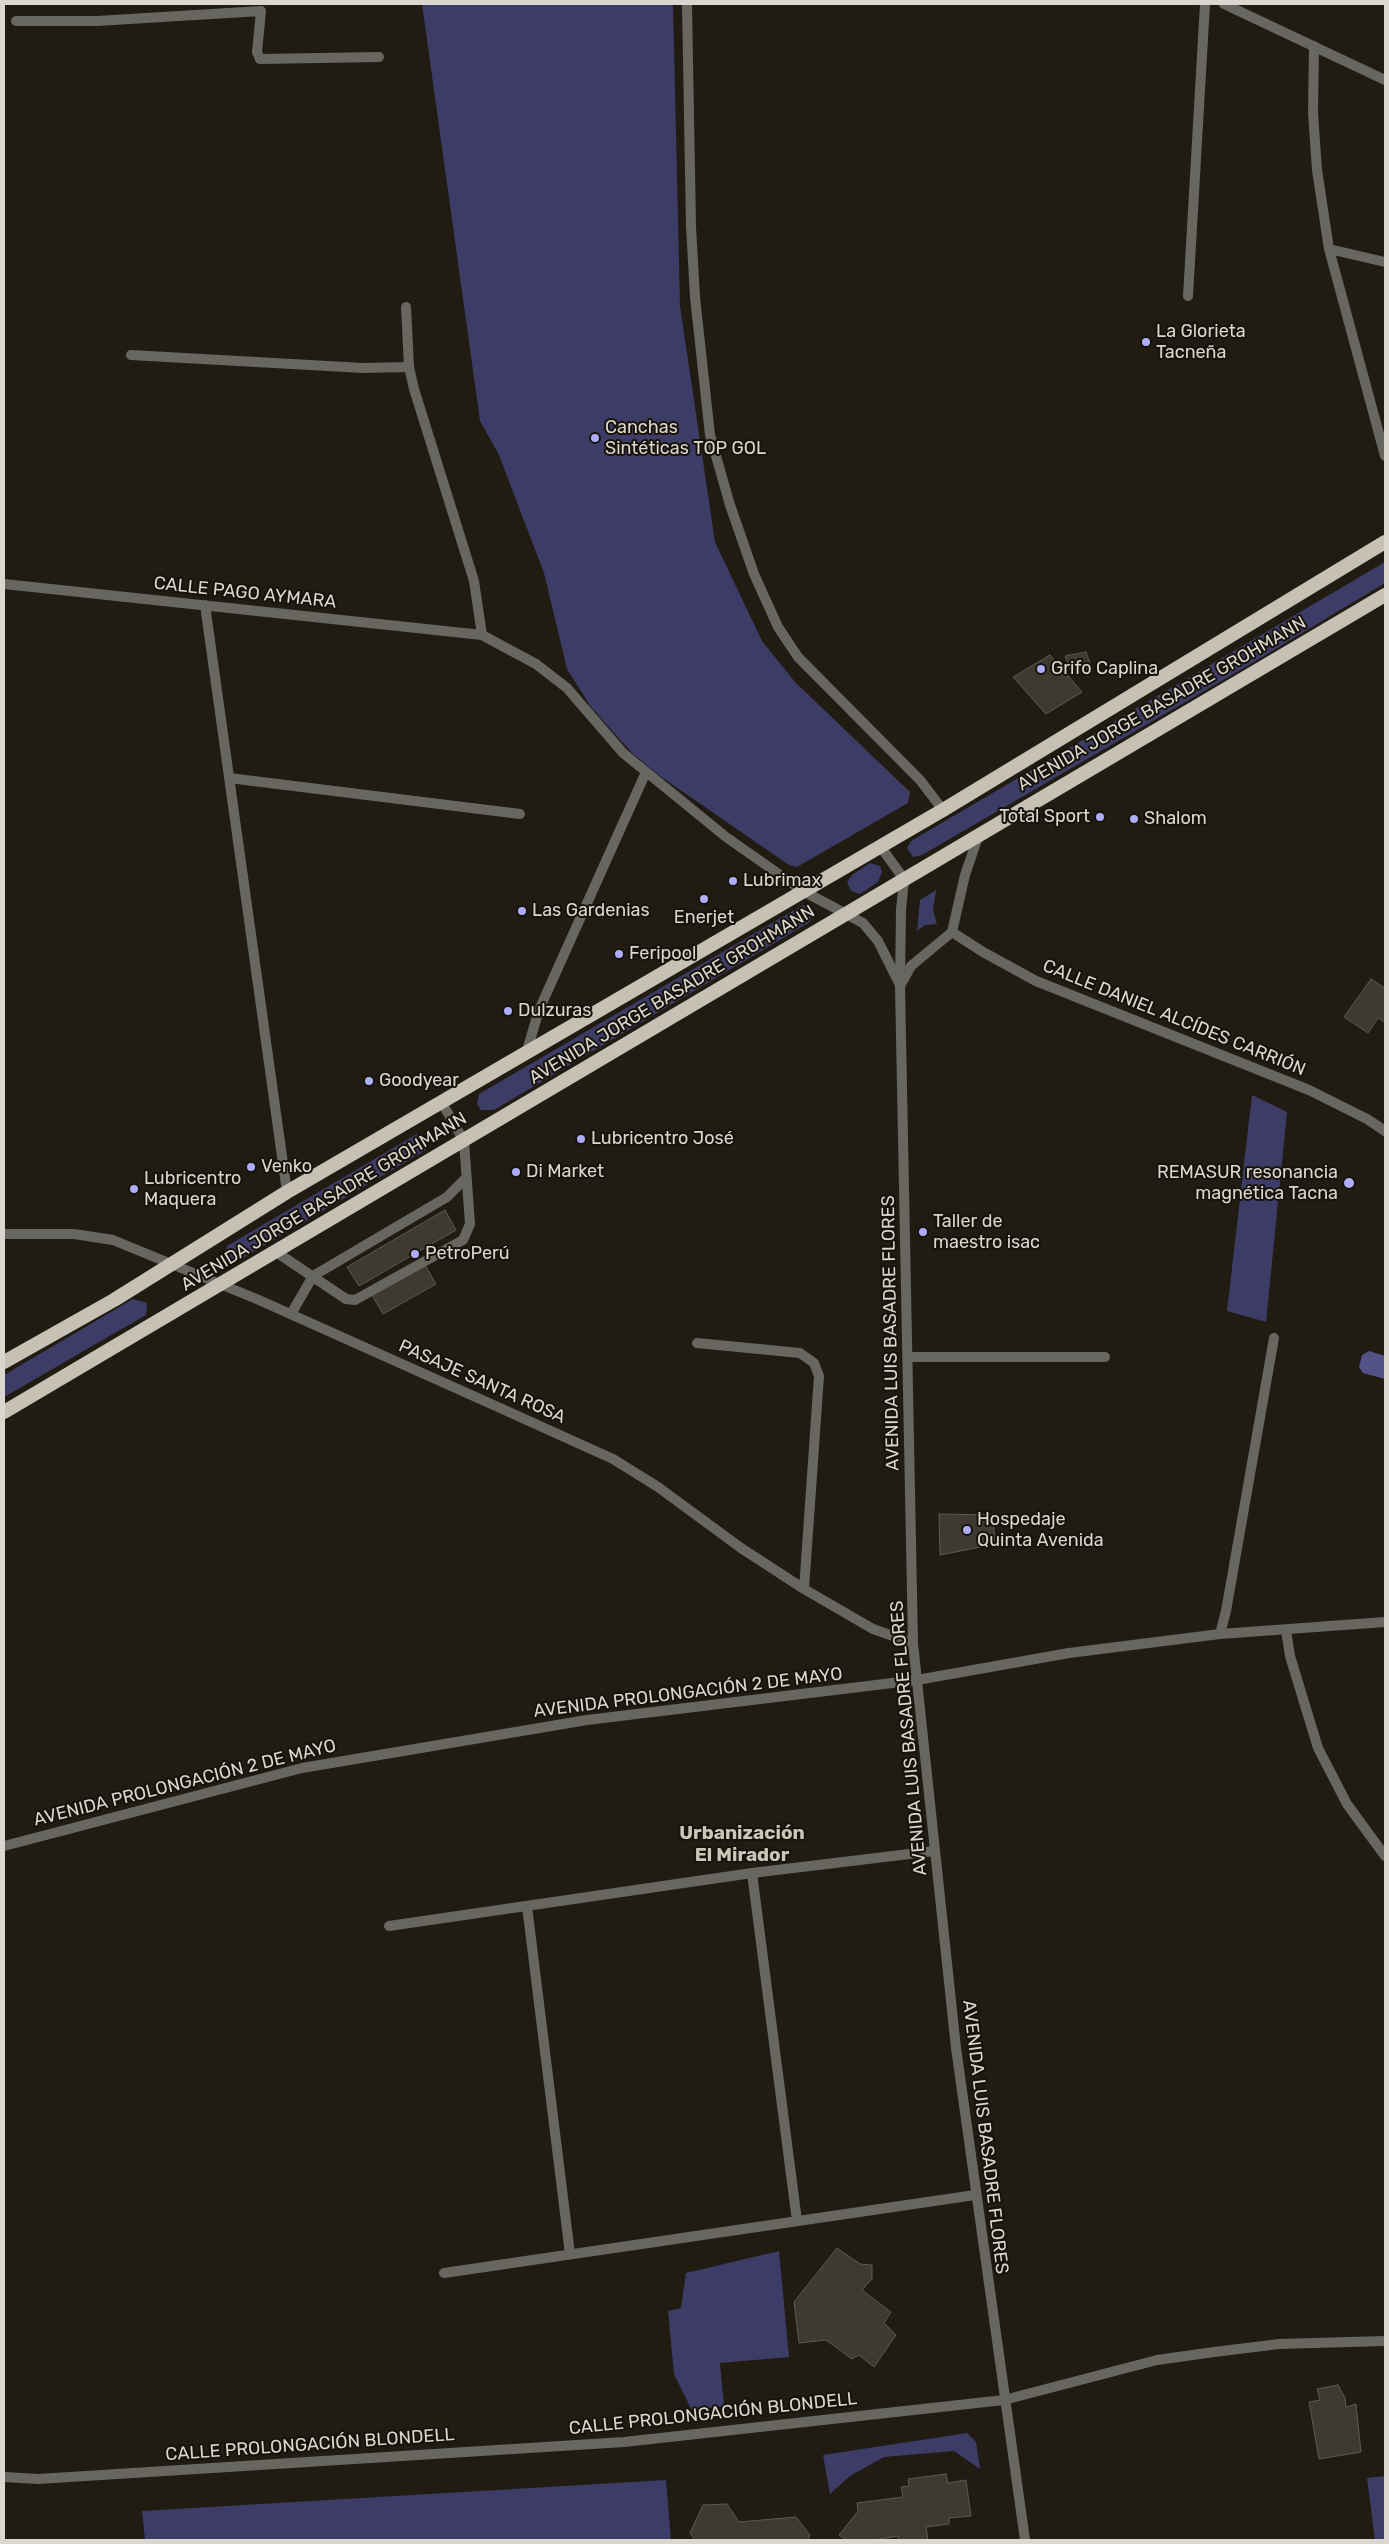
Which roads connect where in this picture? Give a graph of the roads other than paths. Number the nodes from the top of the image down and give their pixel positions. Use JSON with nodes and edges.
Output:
{"nodes":[{"id":1,"x":688,"y":4,"type":"edge"},
{"id":2,"x":1205,"y":4,"type":"edge"},
{"id":3,"x":1224,"y":4,"type":"edge"},
{"id":4,"x":261,"y":7,"type":"edge"},
{"id":5,"x":16,"y":21,"type":"dead end"},
{"id":6,"x":1314,"y":46,"type":"junction"},
{"id":7,"x":379,"y":57,"type":"dead end"},
{"id":8,"x":1385,"y":80,"type":"edge"},
{"id":9,"x":1328,"y":249,"type":"junction"},
{"id":10,"x":1385,"y":262,"type":"edge"},
{"id":11,"x":1188,"y":296,"type":"dead end"},
{"id":12,"x":406,"y":306,"type":"dead end"},
{"id":13,"x":131,"y":355,"type":"dead end"},
{"id":14,"x":409,"y":367,"type":"junction"},
{"id":15,"x":1385,"y":456,"type":"edge"},
{"id":16,"x":1385,"y":542,"type":"edge"},
{"id":17,"x":4,"y":584,"type":"edge"},
{"id":18,"x":1385,"y":595,"type":"edge"},
{"id":19,"x":205,"y":605,"type":"junction"},
{"id":20,"x":482,"y":635,"type":"junction"},
{"id":21,"x":646,"y":772,"type":"junction"},
{"id":22,"x":229,"y":778,"type":"junction"},
{"id":23,"x":943,"y":810,"type":"junction"},
{"id":24,"x":520,"y":814,"type":"dead end"},
{"id":25,"x":980,"y":833,"type":"junction"},
{"id":26,"x":880,"y":846,"type":"junction"},
{"id":27,"x":904,"y":879,"type":"junction"},
{"id":28,"x":803,"y":891,"type":"junction"},
{"id":29,"x":846,"y":913,"type":"junction"},
{"id":30,"x":952,"y":932,"type":"junction"},
{"id":31,"x":900,"y":986,"type":"junction"},
{"id":32,"x":526,"y":1054,"type":"junction"},
{"id":33,"x":442,"y":1103,"type":"junction"},
{"id":34,"x":1385,"y":1131,"type":"edge"},
{"id":35,"x":464,"y":1141,"type":"junction"},
{"id":36,"x":466,"y":1178,"type":"junction"},
{"id":37,"x":287,"y":1192,"type":"junction"},
{"id":38,"x":4,"y":1234,"type":"edge"},
{"id":39,"x":276,"y":1252,"type":"junction"},
{"id":40,"x":170,"y":1264,"type":"junction"},
{"id":41,"x":313,"y":1276,"type":"junction"},
{"id":42,"x":221,"y":1285,"type":"junction"},
{"id":43,"x":291,"y":1314,"type":"junction"},
{"id":44,"x":1274,"y":1338,"type":"dead end"},
{"id":45,"x":697,"y":1343,"type":"dead end"},
{"id":46,"x":908,"y":1357,"type":"junction"},
{"id":47,"x":1105,"y":1357,"type":"dead end"},
{"id":48,"x":4,"y":1362,"type":"edge"},
{"id":49,"x":4,"y":1412,"type":"edge"},
{"id":50,"x":804,"y":1589,"type":"junction"},
{"id":51,"x":1385,"y":1622,"type":"edge"},
{"id":52,"x":1286,"y":1630,"type":"junction"},
{"id":53,"x":1220,"y":1634,"type":"junction"},
{"id":54,"x":913,"y":1643,"type":"junction"},
{"id":55,"x":917,"y":1680,"type":"junction"},
{"id":56,"x":4,"y":1846,"type":"edge"},
{"id":57,"x":934,"y":1850,"type":"junction"},
{"id":58,"x":1385,"y":1856,"type":"edge"},
{"id":59,"x":752,"y":1874,"type":"junction"},
{"id":60,"x":526,"y":1906,"type":"junction"},
{"id":61,"x":389,"y":1926,"type":"dead end"},
{"id":62,"x":975,"y":2195,"type":"junction"},
{"id":63,"x":797,"y":2221,"type":"junction"},
{"id":64,"x":570,"y":2254,"type":"junction"},
{"id":65,"x":444,"y":2273,"type":"dead end"},
{"id":66,"x":1385,"y":2341,"type":"edge"},
{"id":67,"x":1004,"y":2400,"type":"junction"},
{"id":68,"x":4,"y":2477,"type":"edge"},
{"id":69,"x":1024,"y":2540,"type":"edge"}],
"edges":[{"from":1,"to":23,"type":"street"},
{"from":2,"to":11,"type":"street"},
{"from":3,"to":6,"type":"street"},
{"from":4,"to":5,"type":"street"},
{"from":4,"to":7,"type":"street"},
{"from":6,"to":8,"type":"street"},
{"from":6,"to":9,"type":"street"},
{"from":9,"to":10,"type":"street"},
{"from":9,"to":15,"type":"street"},
{"from":12,"to":14,"type":"street"},
{"from":13,"to":14,"type":"street"},
{"from":14,"to":20,"type":"street"},
{"from":16,"to":23,"type":"highway","name":"AVENIDA JORGE BASADRE GROHMANN"},
{"from":17,"to":19,"type":"street","name":"CALLE PAGO AYMARA"},
{"from":18,"to":25,"type":"highway","name":"AVENIDA JORGE BASADRE GROHMANN"},
{"from":19,"to":20,"type":"street","name":"CALLE PAGO AYMARA"},
{"from":19,"to":22,"type":"street"},
{"from":20,"to":21,"type":"street"},
{"from":21,"to":28,"type":"street"},
{"from":21,"to":32,"type":"street"},
{"from":22,"to":24,"type":"street"},
{"from":22,"to":37,"type":"street"},
{"from":23,"to":26,"type":"highway","name":"AVENIDA JORGE BASADRE GROHMANN"},
{"from":25,"to":27,"type":"highway","name":"AVENIDA JORGE BASADRE GROHMANN"},
{"from":25,"to":30,"type":"street"},
{"from":26,"to":27,"type":"street"},
{"from":26,"to":28,"type":"highway","name":"AVENIDA JORGE BASADRE GROHMANN"},
{"from":27,"to":29,"type":"highway","name":"AVENIDA JORGE BASADRE GROHMANN"},
{"from":27,"to":31,"type":"street","name":"AVENIDA LUIS BASADRE FLORES"},
{"from":28,"to":29,"type":"street"},
{"from":28,"to":32,"type":"highway","name":"AVENIDA JORGE BASADRE GROHMANN"},
{"from":29,"to":31,"type":"street"},
{"from":29,"to":35,"type":"highway","name":"AVENIDA JORGE BASADRE GROHMANN"},
{"from":30,"to":31,"type":"street"},
{"from":30,"to":34,"type":"street","name":"CALLE DANIEL ALCÍDES CARRIÓN"},
{"from":31,"to":46,"type":"street","name":"AVENIDA LUIS BASADRE FLORES"},
{"from":32,"to":33,"type":"highway","name":"AVENIDA JORGE BASADRE GROHMANN"},
{"from":33,"to":35,"type":"street"},
{"from":33,"to":37,"type":"highway","name":"AVENIDA JORGE BASADRE GROHMANN"},
{"from":35,"to":36,"type":"street"},
{"from":35,"to":39,"type":"highway","name":"AVENIDA JORGE BASADRE GROHMANN"},
{"from":36,"to":41,"type":"street"},
{"from":36,"to":41,"type":"street"},
{"from":37,"to":40,"type":"highway","name":"AVENIDA JORGE BASADRE GROHMANN"},
{"from":38,"to":40,"type":"street","name":"PASAJE SANTA ROSA"},
{"from":39,"to":41,"type":"street"},
{"from":39,"to":42,"type":"highway","name":"AVENIDA JORGE BASADRE GROHMANN"},
{"from":40,"to":42,"type":"street","name":"PASAJE SANTA ROSA"},
{"from":40,"to":48,"type":"highway","name":"AVENIDA JORGE BASADRE GROHMANN"},
{"from":41,"to":43,"type":"street"},
{"from":42,"to":43,"type":"street","name":"PASAJE SANTA ROSA"},
{"from":42,"to":49,"type":"highway","name":"AVENIDA JORGE BASADRE GROHMANN"},
{"from":43,"to":50,"type":"street","name":"PASAJE SANTA ROSA"},
{"from":44,"to":53,"type":"street"},
{"from":45,"to":50,"type":"street"},
{"from":46,"to":47,"type":"street"},
{"from":46,"to":54,"type":"street","name":"AVENIDA LUIS BASADRE FLORES"},
{"from":50,"to":54,"type":"street","name":"PASAJE SANTA ROSA"},
{"from":51,"to":52,"type":"street","name":"AVENIDA PROLONGACIÓN 2 DE MAYO"},
{"from":52,"to":53,"type":"street","name":"AVENIDA PROLONGACIÓN 2 DE MAYO"},
{"from":52,"to":58,"type":"street"},
{"from":53,"to":55,"type":"street","name":"AVENIDA PROLONGACIÓN 2 DE MAYO"},
{"from":54,"to":55,"type":"street","name":"AVENIDA LUIS BASADRE FLORES"},
{"from":55,"to":56,"type":"street","name":"AVENIDA PROLONGACIÓN 2 DE MAYO"},
{"from":55,"to":57,"type":"street","name":"AVENIDA LUIS BASADRE FLORES"},
{"from":57,"to":59,"type":"street"},
{"from":57,"to":62,"type":"street","name":"AVENIDA LUIS BASADRE FLORES"},
{"from":59,"to":60,"type":"street"},
{"from":59,"to":63,"type":"street"},
{"from":60,"to":61,"type":"street"},
{"from":60,"to":64,"type":"street"},
{"from":62,"to":63,"type":"street"},
{"from":62,"to":67,"type":"street","name":"AVENIDA LUIS BASADRE FLORES"},
{"from":63,"to":64,"type":"street"},
{"from":64,"to":65,"type":"street"},
{"from":66,"to":67,"type":"street","name":"CALLE PROLONGACIÓN BLONDELL"},
{"from":67,"to":68,"type":"street","name":"CALLE PROLONGACIÓN BLONDELL"},
{"from":67,"to":69,"type":"street","name":"AVENIDA LUIS BASADRE FLORES"}]}
